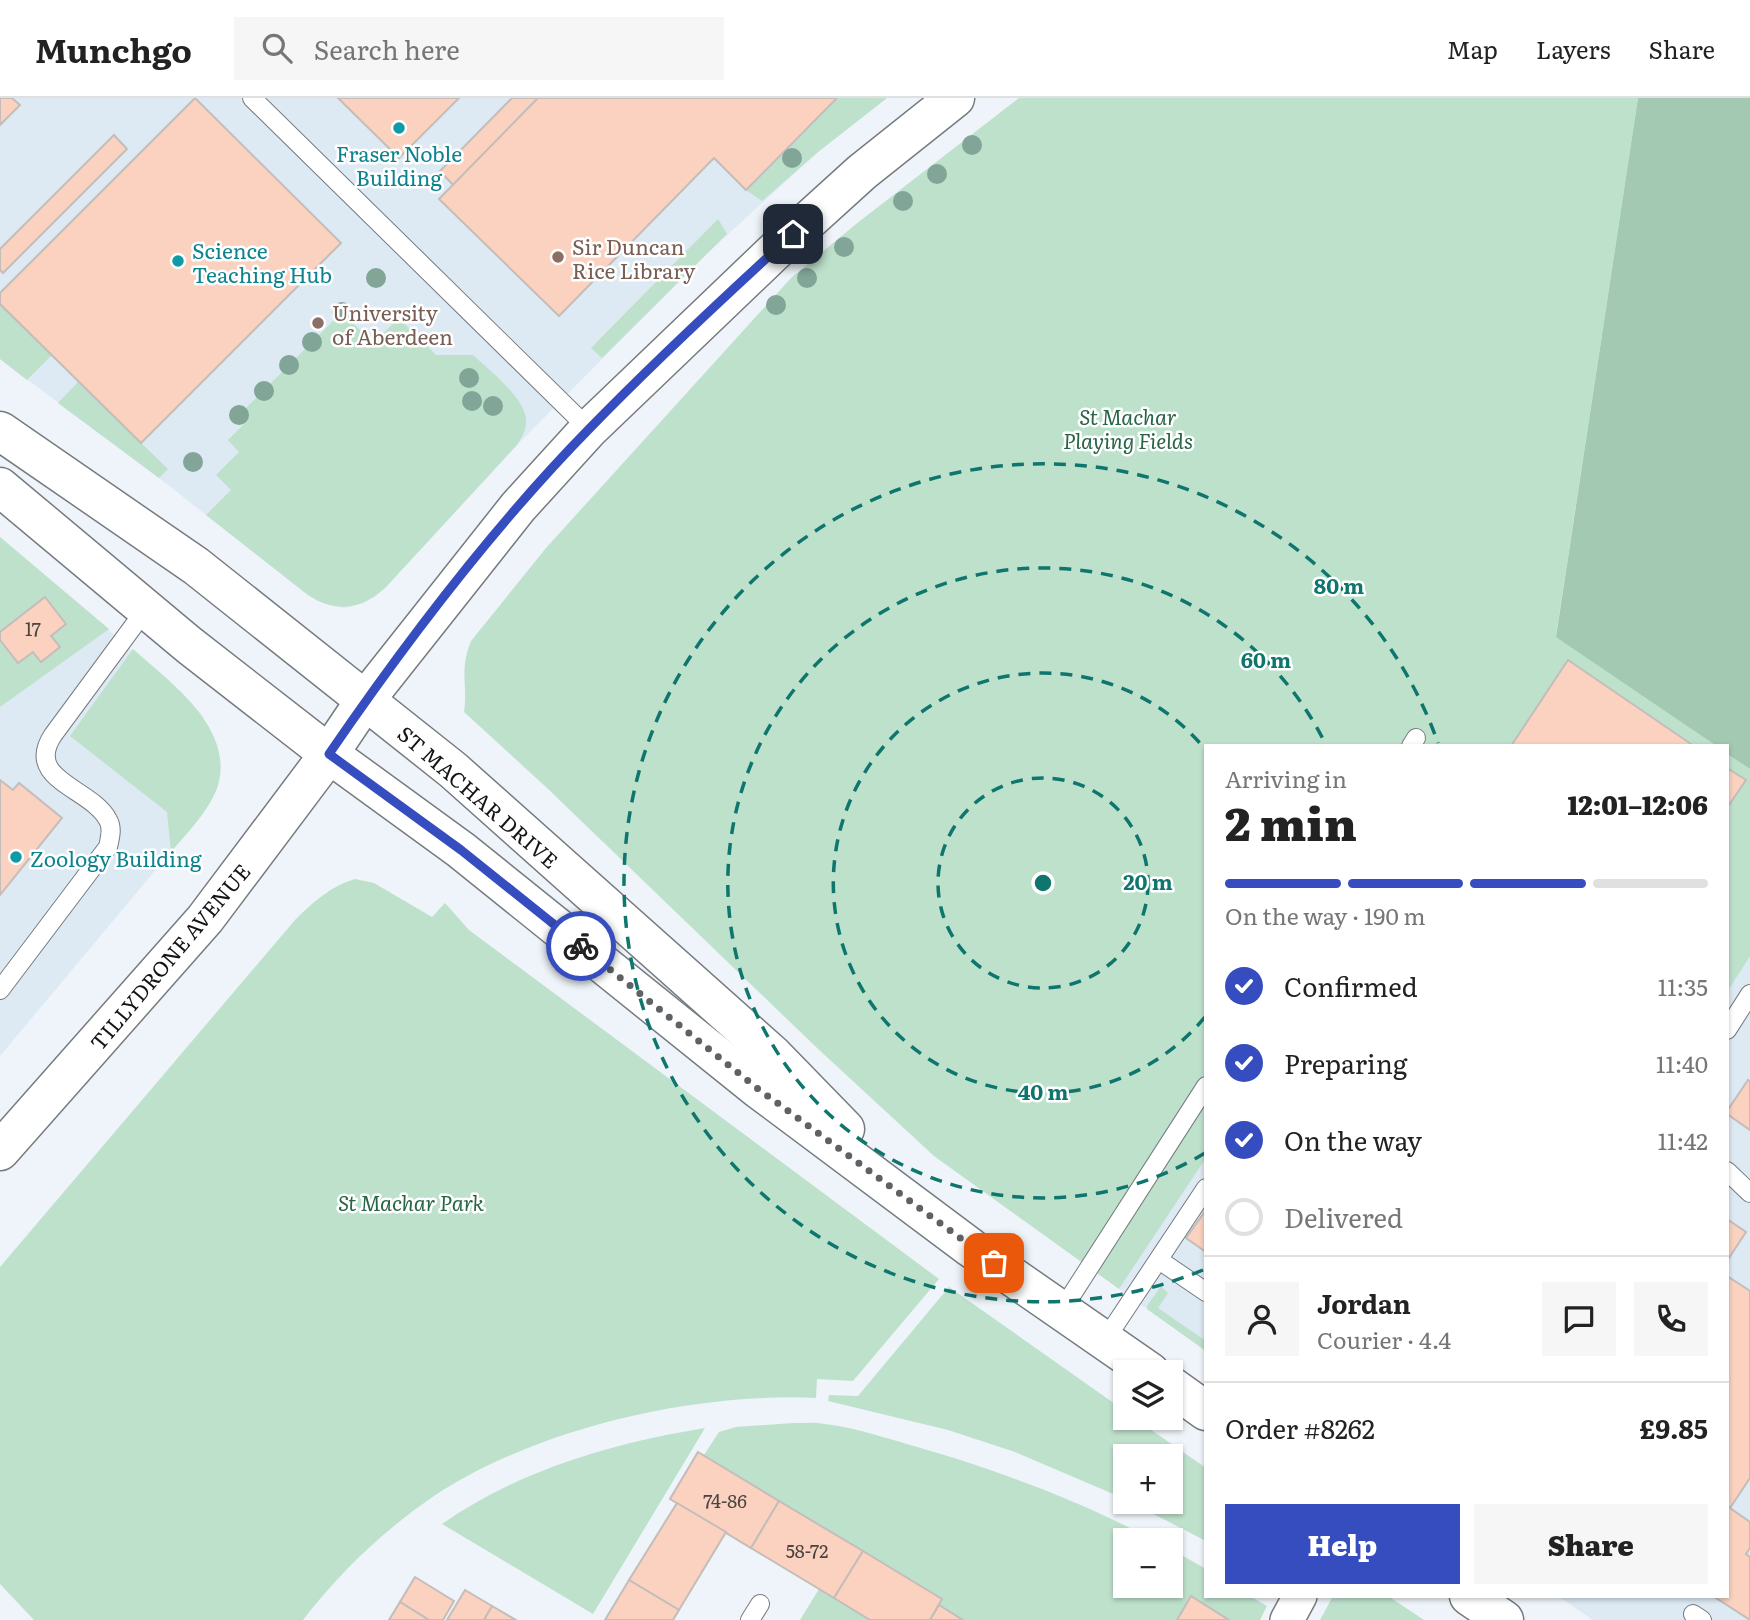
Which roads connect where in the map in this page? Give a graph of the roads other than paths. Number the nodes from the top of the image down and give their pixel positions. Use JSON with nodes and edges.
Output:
{"nodes":[{"id":1,"x":253,"y":98,"type":"edge"},
{"id":2,"x":955,"y":98,"type":"edge"},
{"id":3,"x":589,"y":429,"type":"junction"},
{"id":4,"x":0,"y":432,"type":"edge"},
{"id":5,"x":0,"y":487,"type":"edge"},
{"id":6,"x":146,"y":609,"type":"junction"},
{"id":7,"x":366,"y":699,"type":"junction"},
{"id":8,"x":329,"y":754,"type":"junction"},
{"id":9,"x":0,"y":990,"type":"edge"},
{"id":10,"x":1750,"y":994,"type":"edge"},
{"id":11,"x":1729,"y":1027,"type":"edge"},
{"id":12,"x":1204,"y":1089,"type":"edge"},
{"id":13,"x":0,"y":1151,"type":"edge"},
{"id":14,"x":1729,"y":1173,"type":"edge"},
{"id":15,"x":1204,"y":1191,"type":"edge"},
{"id":16,"x":1750,"y":1193,"type":"edge"},
{"id":17,"x":919,"y":1207,"type":"junction"},
{"id":18,"x":1159,"y":1260,"type":"junction"},
{"id":19,"x":1204,"y":1291,"type":"edge"},
{"id":20,"x":1062,"y":1310,"type":"junction"},
{"id":21,"x":1105,"y":1340,"type":"junction"},
{"id":22,"x":1133,"y":1360,"type":"edge"},
{"id":23,"x":1183,"y":1395,"type":"edge"},
{"id":24,"x":1204,"y":1410,"type":"edge"},
{"id":25,"x":1299,"y":1598,"type":"edge"},
{"id":26,"x":1472,"y":1598,"type":"edge"},
{"id":27,"x":761,"y":1604,"type":"dead end"},
{"id":28,"x":750,"y":1620,"type":"edge"},
{"id":29,"x":1287,"y":1620,"type":"edge"},
{"id":30,"x":1504,"y":1620,"type":"edge"}],
"edges":[{"from":1,"to":3,"type":"lane"},
{"from":2,"to":3,"type":"main road","name":"TILLYDRONE AVENUE"},
{"from":3,"to":7,"type":"main road","name":"TILLYDRONE AVENUE"},
{"from":4,"to":7,"type":"main road","name":"ST MACHAR DRIVE"},
{"from":5,"to":6,"type":"main road","name":"ST MACHAR DRIVE"},
{"from":6,"to":8,"type":"main road","name":"ST MACHAR DRIVE"},
{"from":6,"to":9,"type":"lane"},
{"from":7,"to":8,"type":"main road","name":"TILLYDRONE AVENUE"},
{"from":7,"to":17,"type":"main road","name":"ST MACHAR DRIVE"},
{"from":8,"to":13,"type":"main road","name":"TILLYDRONE AVENUE"},
{"from":8,"to":17,"type":"main road","name":"ST MACHAR DRIVE"},
{"from":10,"to":11,"type":"lane"},
{"from":12,"to":20,"type":"lane"},
{"from":14,"to":16,"type":"lane"},
{"from":15,"to":18,"type":"lane"},
{"from":17,"to":20,"type":"main road","name":"ST MACHAR DRIVE"},
{"from":18,"to":19,"type":"lane"},
{"from":18,"to":21,"type":"lane"},
{"from":20,"to":21,"type":"main road","name":"ST MACHAR DRIVE"},
{"from":21,"to":22,"type":"main road","name":"ST MACHAR DRIVE"},
{"from":23,"to":24,"type":"main road"},
{"from":25,"to":29,"type":"street"},
{"from":26,"to":30,"type":"main road"},
{"from":27,"to":28,"type":"lane"}]}
